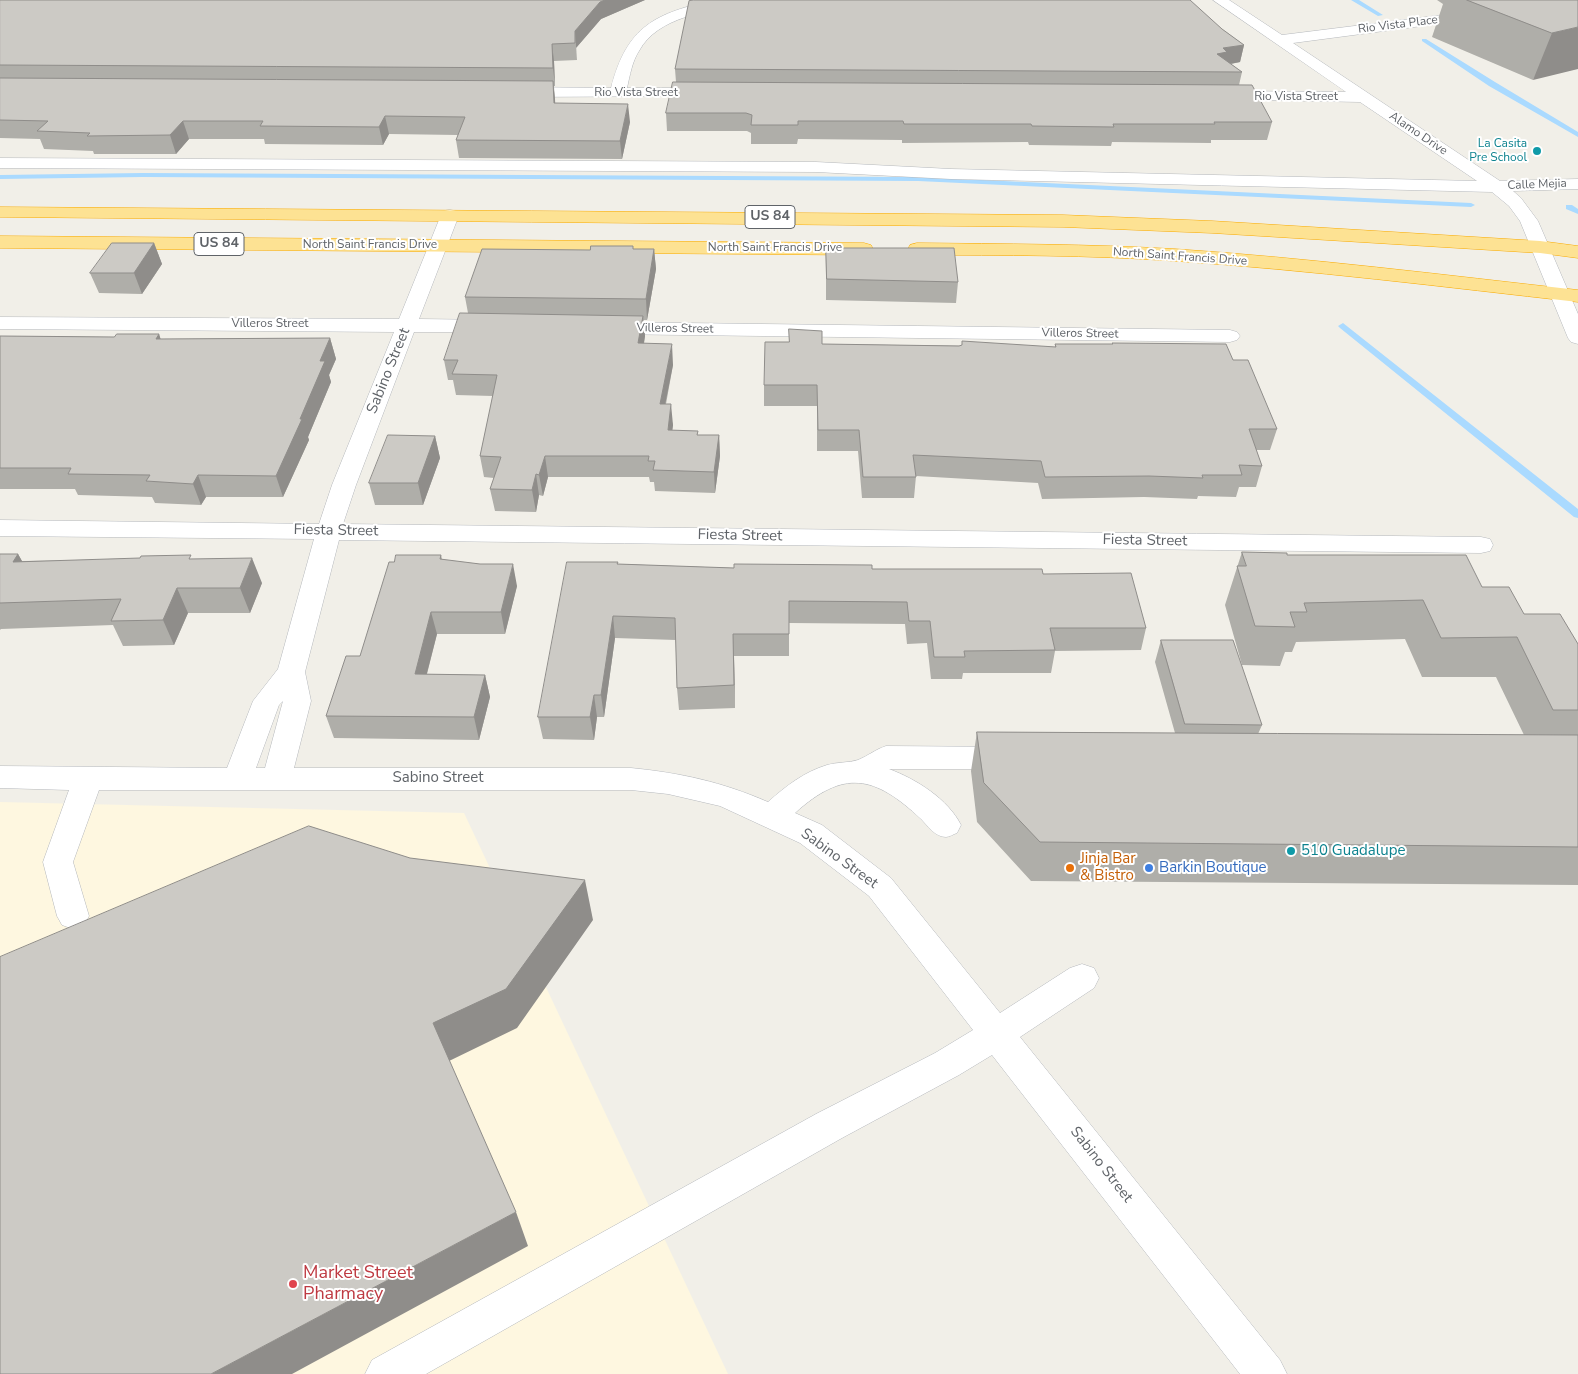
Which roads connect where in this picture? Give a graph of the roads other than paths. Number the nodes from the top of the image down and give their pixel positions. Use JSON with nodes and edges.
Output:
{"nodes":[{"id":1,"x":737,"y":0,"type":"edge"},
{"id":2,"x":1220,"y":0,"type":"edge"},
{"id":3,"x":1494,"y":13,"type":"edge"},
{"id":4,"x":1278,"y":40,"type":"junction"},
{"id":5,"x":504,"y":92,"type":"edge"},
{"id":6,"x":618,"y":93,"type":"junction"},
{"id":7,"x":727,"y":93,"type":"edge"},
{"id":8,"x":1202,"y":96,"type":"edge"},
{"id":9,"x":1363,"y":97,"type":"junction"},
{"id":10,"x":0,"y":163,"type":"edge"},
{"id":11,"x":1578,"y":184,"type":"edge"},
{"id":12,"x":1496,"y":187,"type":"junction"},
{"id":13,"x":0,"y":212,"type":"edge"},
{"id":14,"x":450,"y":215,"type":"junction"},
{"id":15,"x":0,"y":242,"type":"edge"},
{"id":16,"x":438,"y":246,"type":"junction"},
{"id":17,"x":1540,"y":247,"type":"junction"},
{"id":18,"x":1578,"y":252,"type":"edge"},
{"id":19,"x":1173,"y":255,"type":"junction"},
{"id":20,"x":1380,"y":256,"type":"dead end"},
{"id":21,"x":1491,"y":262,"type":"dead end"},
{"id":22,"x":1569,"y":295,"type":"edge"},
{"id":23,"x":0,"y":322,"type":"edge"},
{"id":24,"x":407,"y":325,"type":"junction"},
{"id":25,"x":512,"y":326,"type":"edge"},
{"id":26,"x":592,"y":328,"type":"edge"},
{"id":27,"x":1230,"y":336,"type":"dead end"},
{"id":28,"x":1578,"y":338,"type":"edge"},
{"id":29,"x":0,"y":528,"type":"edge"},
{"id":30,"x":329,"y":531,"type":"junction"},
{"id":31,"x":1481,"y":545,"type":"dead end"},
{"id":32,"x":291,"y":672,"type":"junction"},
{"id":33,"x":1034,"y":758,"type":"edge"},
{"id":34,"x":861,"y":772,"type":"junction"},
{"id":35,"x":0,"y":777,"type":"edge"},
{"id":36,"x":238,"y":778,"type":"junction"},
{"id":37,"x":277,"y":778,"type":"junction"},
{"id":38,"x":88,"y":779,"type":"junction"},
{"id":39,"x":772,"y":816,"type":"junction"},
{"id":40,"x":946,"y":825,"type":"dead end"},
{"id":41,"x":73,"y":916,"type":"dead end"},
{"id":42,"x":1082,"y":978,"type":"dead end"},
{"id":43,"x":997,"y":1034,"type":"junction"},
{"id":44,"x":386,"y":1374,"type":"edge"},
{"id":45,"x":1266,"y":1374,"type":"edge"}],
"edges":[{"from":1,"to":6,"type":"street"},
{"from":2,"to":4,"type":"street","name":"Alamo Drive"},
{"from":3,"to":4,"type":"street","name":"Rio Vista Place"},
{"from":4,"to":9,"type":"street","name":"Alamo Drive"},
{"from":5,"to":6,"type":"street","name":"Rio Vista Street"},
{"from":6,"to":7,"type":"street","name":"Rio Vista Street"},
{"from":8,"to":9,"type":"street","name":"Rio Vista Street"},
{"from":9,"to":12,"type":"street","name":"Alamo Drive"},
{"from":10,"to":12,"type":"street","name":"Calle Mejia"},
{"from":11,"to":12,"type":"street","name":"Calle Mejia"},
{"from":12,"to":17,"type":"street","name":"Alamo Drive"},
{"from":13,"to":14,"type":"highway","name":"North Saint Francis Drive","number":"US 84"},
{"from":14,"to":16,"type":"street","name":"Sabino Street"},
{"from":14,"to":17,"type":"highway","name":"North Saint Francis Drive","number":"US 84"},
{"from":15,"to":16,"type":"highway","name":"North Saint Francis Drive","number":"US 84"},
{"from":16,"to":19,"type":"highway","name":"North Saint Francis Drive","number":"US 84"},
{"from":16,"to":24,"type":"street","name":"Sabino Street"},
{"from":17,"to":18,"type":"highway","name":"North Saint Francis Drive","number":"US 84"},
{"from":17,"to":21,"type":"highway"},
{"from":17,"to":22,"type":"street","name":"Alamo Drive"},
{"from":19,"to":20,"type":"highway"},
{"from":19,"to":22,"type":"highway","name":"North Saint Francis Drive","number":"US 84"},
{"from":22,"to":28,"type":"street","name":"Alamo Drive"},
{"from":23,"to":24,"type":"street","name":"Villeros Street"},
{"from":24,"to":25,"type":"street","name":"Villeros Street"},
{"from":24,"to":30,"type":"street","name":"Sabino Street"},
{"from":26,"to":27,"type":"street","name":"Villeros Street"},
{"from":29,"to":30,"type":"street","name":"Fiesta Street"},
{"from":30,"to":31,"type":"street","name":"Fiesta Street"},
{"from":30,"to":32,"type":"street","name":"Sabino Street"},
{"from":32,"to":36,"type":"street","name":"Sabino Street"},
{"from":32,"to":37,"type":"street","name":"Sabino Street"},
{"from":33,"to":34,"type":"street"},
{"from":34,"to":39,"type":"street"},
{"from":34,"to":40,"type":"street"},
{"from":35,"to":38,"type":"street"},
{"from":36,"to":37,"type":"street","name":"Sabino Street"},
{"from":36,"to":38,"type":"street"},
{"from":37,"to":39,"type":"street","name":"Sabino Street"},
{"from":38,"to":41,"type":"street"},
{"from":39,"to":43,"type":"street","name":"Sabino Street"},
{"from":42,"to":43,"type":"street"},
{"from":43,"to":44,"type":"street"},
{"from":43,"to":45,"type":"street","name":"Sabino Street"}]}
